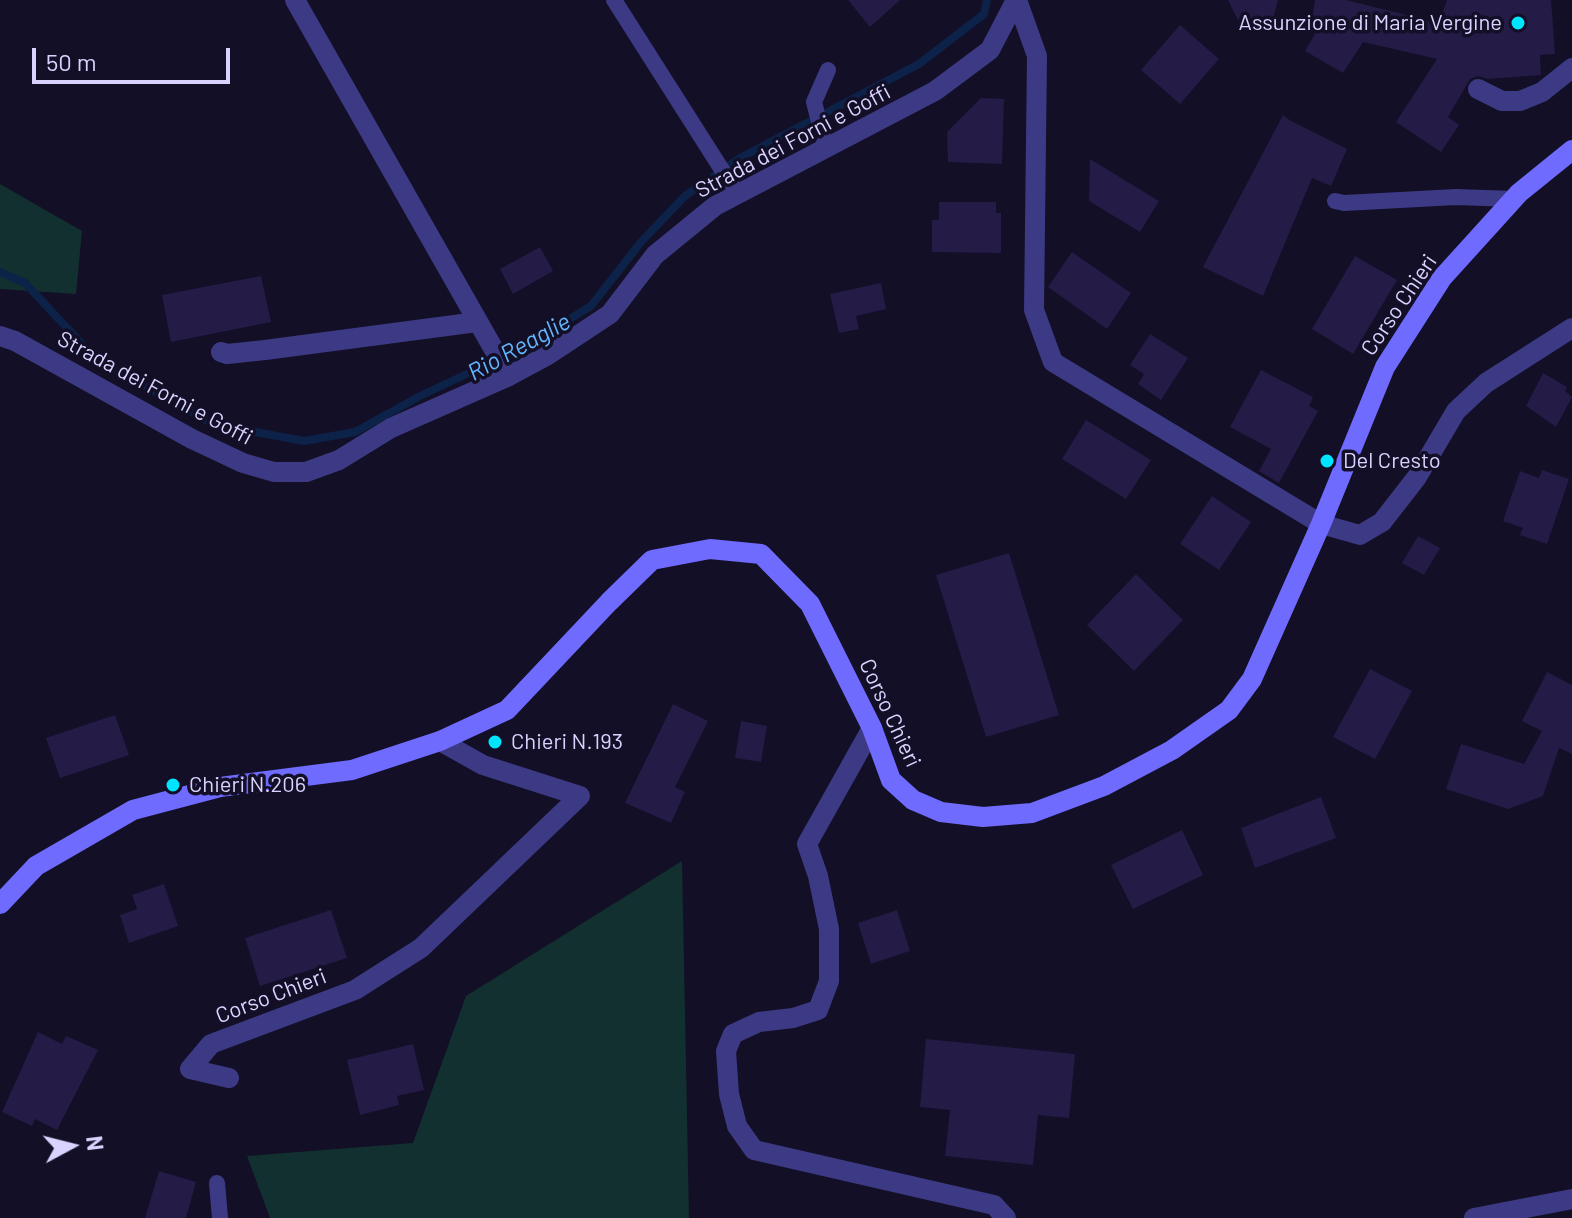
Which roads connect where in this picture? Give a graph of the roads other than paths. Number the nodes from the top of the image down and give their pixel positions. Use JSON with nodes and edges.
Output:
{"nodes":[{"id":1,"x":295,"y":0,"type":"edge"},
{"id":2,"x":614,"y":0,"type":"edge"},
{"id":3,"x":1017,"y":0,"type":"edge"},
{"id":4,"x":1572,"y":68,"type":"edge"},
{"id":5,"x":828,"y":70,"type":"dead end"},
{"id":6,"x":1478,"y":89,"type":"dead end"},
{"id":7,"x":824,"y":140,"type":"junction"},
{"id":8,"x":1572,"y":150,"type":"edge"},
{"id":9,"x":733,"y":187,"type":"junction"},
{"id":10,"x":1514,"y":199,"type":"junction"},
{"id":11,"x":1335,"y":201,"type":"dead end"},
{"id":12,"x":1572,"y":328,"type":"edge"},
{"id":13,"x":482,"y":331,"type":"junction"},
{"id":14,"x":0,"y":336,"type":"edge"},
{"id":15,"x":221,"y":352,"type":"dead end"},
{"id":16,"x":508,"y":373,"type":"junction"},
{"id":17,"x":1321,"y":524,"type":"junction"},
{"id":18,"x":872,"y":728,"type":"junction"},
{"id":19,"x":440,"y":741,"type":"junction"},
{"id":20,"x":0,"y":904,"type":"edge"},
{"id":21,"x":229,"y":1078,"type":"dead end"},
{"id":22,"x":217,"y":1183,"type":"dead end"},
{"id":23,"x":1572,"y":1199,"type":"edge"},
{"id":24,"x":220,"y":1218,"type":"edge"},
{"id":25,"x":1006,"y":1218,"type":"edge"},
{"id":26,"x":1474,"y":1218,"type":"edge"}],
"edges":[{"from":1,"to":13,"type":"street"},
{"from":2,"to":9,"type":"lane"},
{"from":3,"to":7,"type":"street","name":"Strada dei Forni e Goffi"},
{"from":3,"to":17,"type":"street"},
{"from":4,"to":6,"type":"street"},
{"from":5,"to":7,"type":"lane"},
{"from":7,"to":9,"type":"street","name":"Strada dei Forni e Goffi"},
{"from":8,"to":10,"type":"main road","name":"Corso Chieri"},
{"from":9,"to":16,"type":"street","name":"Strada dei Forni e Goffi"},
{"from":10,"to":11,"type":"lane"},
{"from":10,"to":17,"type":"main road","name":"Corso Chieri"},
{"from":12,"to":17,"type":"street"},
{"from":13,"to":15,"type":"street"},
{"from":13,"to":16,"type":"street"},
{"from":14,"to":16,"type":"street","name":"Strada dei Forni e Goffi"},
{"from":17,"to":18,"type":"main road","name":"Corso Chieri"},
{"from":18,"to":19,"type":"main road","name":"Corso Chieri"},
{"from":18,"to":25,"type":"street"},
{"from":19,"to":20,"type":"main road","name":"Corso Chieri"},
{"from":19,"to":21,"type":"street","name":"Corso Chieri"},
{"from":22,"to":24,"type":"lane"},
{"from":23,"to":26,"type":"street"}]}
